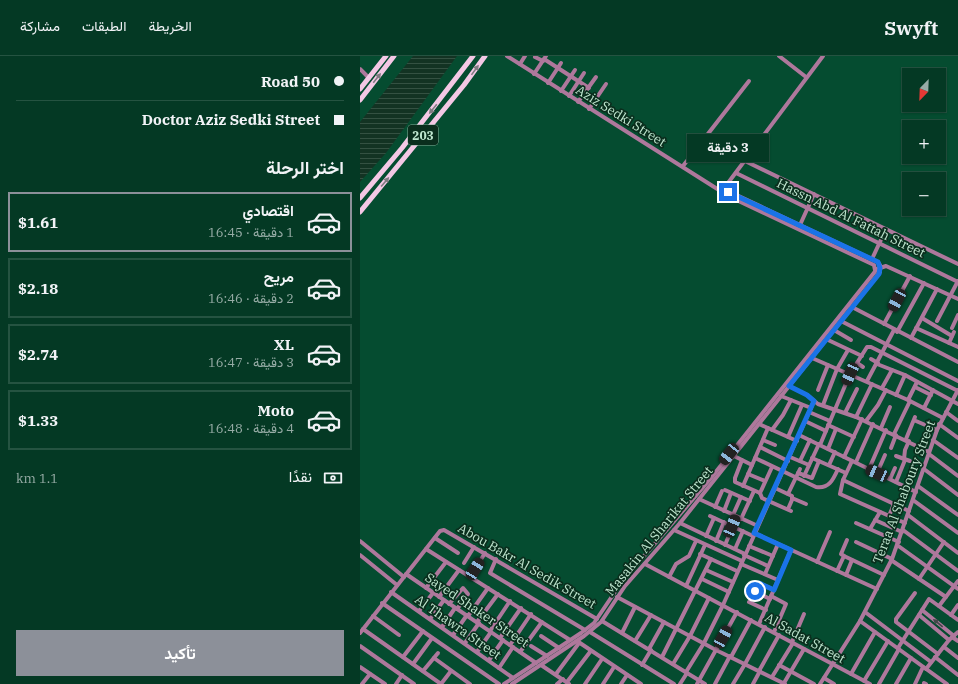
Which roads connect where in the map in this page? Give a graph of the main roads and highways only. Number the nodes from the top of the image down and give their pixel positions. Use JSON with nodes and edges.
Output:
{"nodes":[{"id":1,"x":394,"y":56,"type":"edge"},
{"id":2,"x":473,"y":56,"type":"edge"},
{"id":3,"x":485,"y":56,"type":"edge"},
{"id":4,"x":383,"y":57,"type":"edge"},
{"id":5,"x":458,"y":78,"type":"junction"},
{"id":6,"x":464,"y":85,"type":"junction"},
{"id":7,"x":450,"y":87,"type":"junction"},
{"id":8,"x":360,"y":89,"type":"edge"},
{"id":9,"x":457,"y":93,"type":"junction"},
{"id":10,"x":360,"y":100,"type":"edge"},
{"id":11,"x":360,"y":198,"type":"edge"},
{"id":12,"x":360,"y":212,"type":"edge"}],
"edges":[{"from":10,"to":1,"type":"main road","one_way":true},
{"from":2,"to":5,"type":"main road","number":"203"},
{"from":6,"to":3,"type":"main road","number":"203","one_way":true},
{"from":4,"to":8,"type":"main road"},
{"from":5,"to":6,"type":"main road"},
{"from":5,"to":7,"type":"main road","number":"203"},
{"from":6,"to":9,"type":"main road","number":"203"},
{"from":7,"to":9,"type":"main road"},
{"from":7,"to":11,"type":"main road","number":"203","one_way":true},
{"from":12,"to":9,"type":"main road","number":"203","one_way":true}]}
